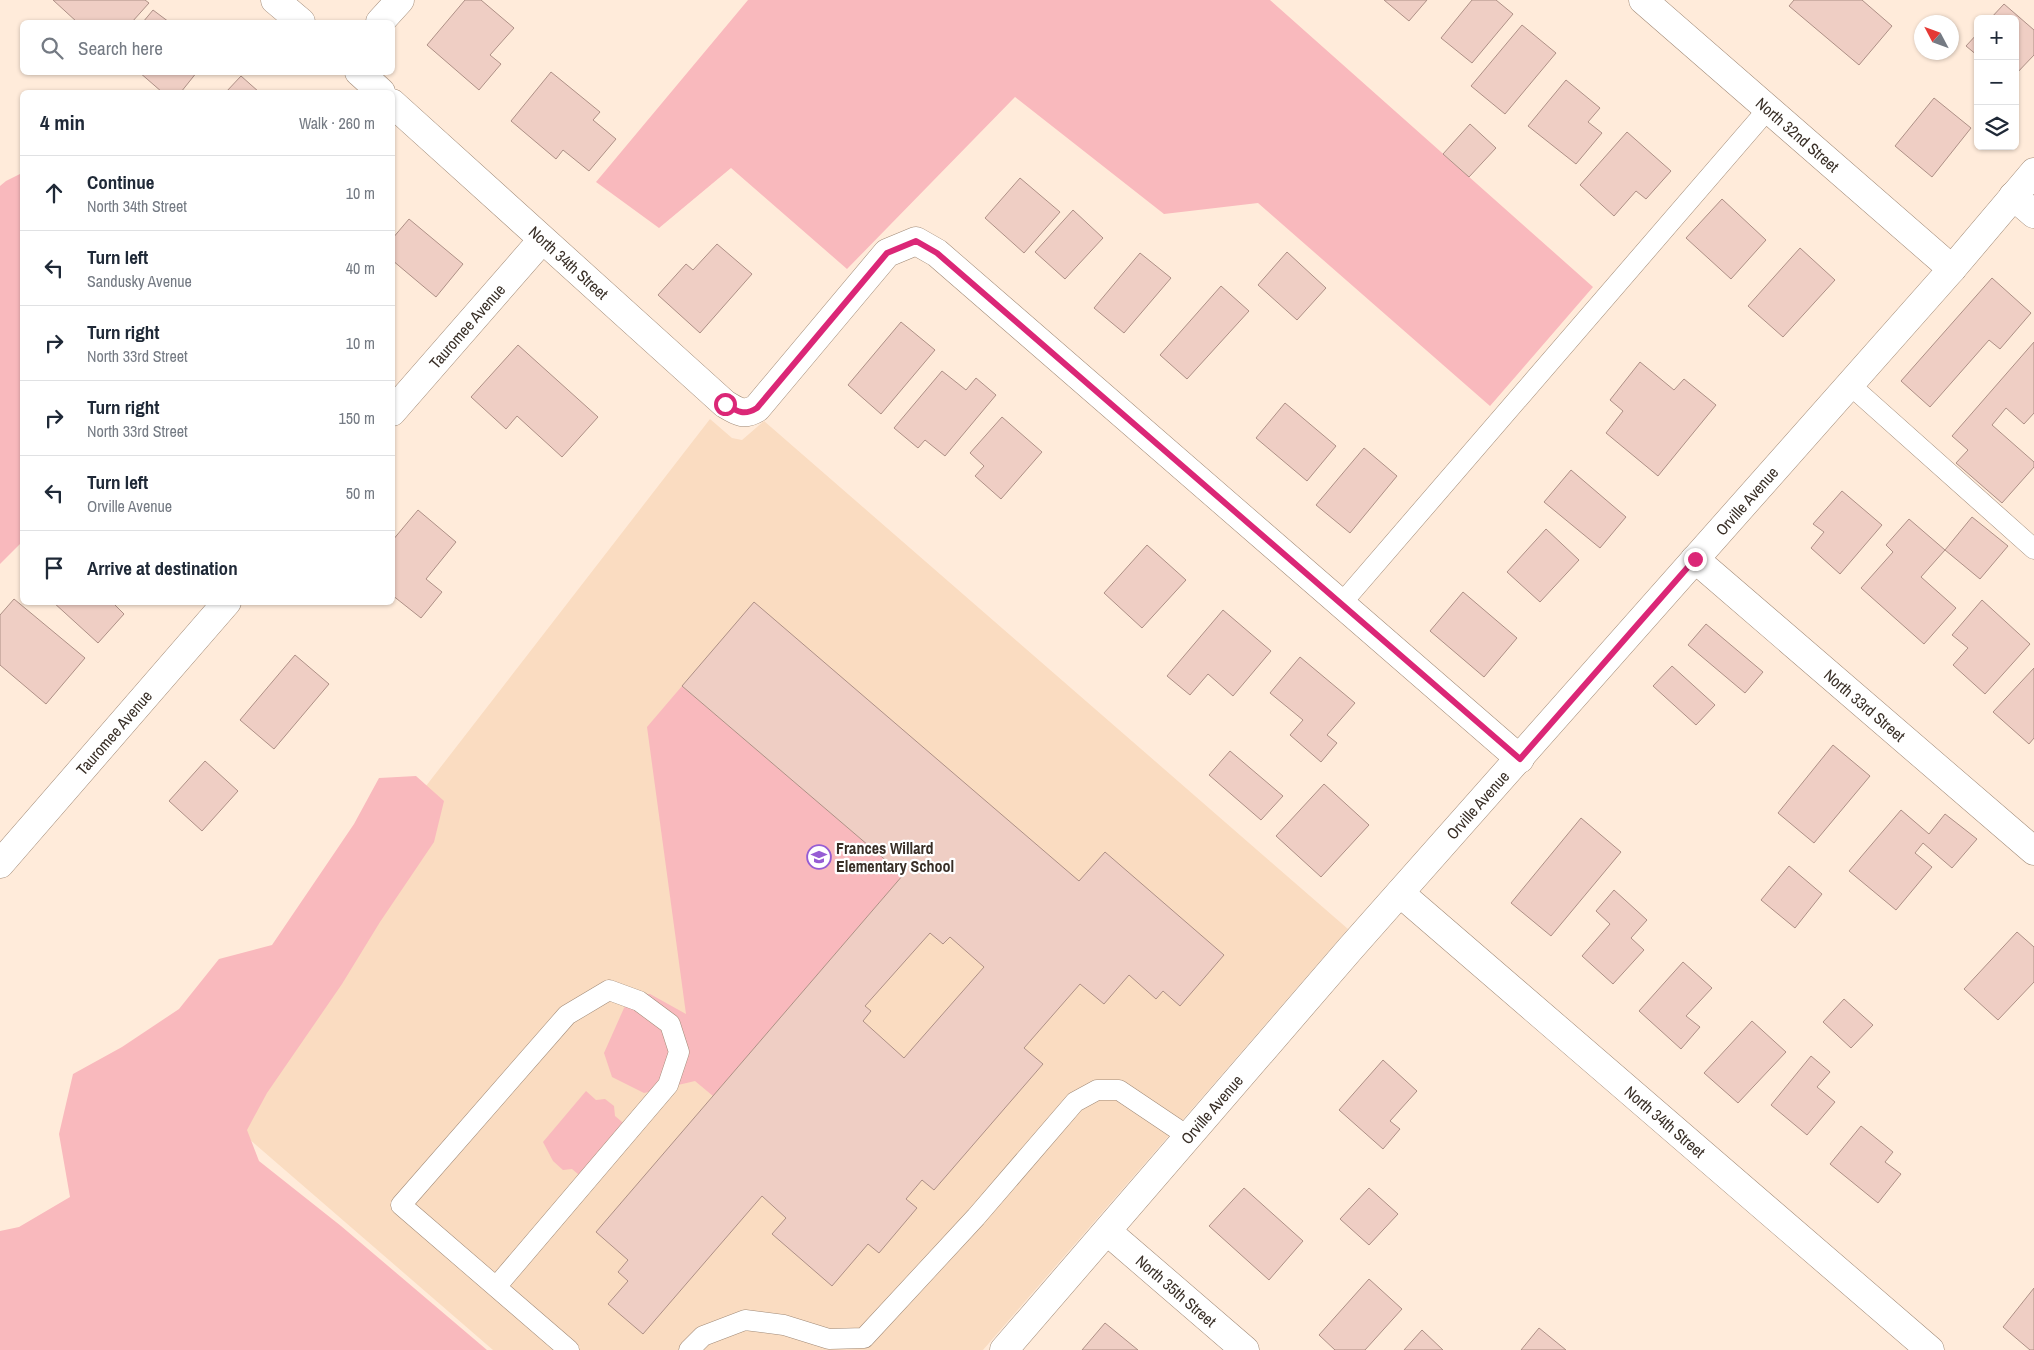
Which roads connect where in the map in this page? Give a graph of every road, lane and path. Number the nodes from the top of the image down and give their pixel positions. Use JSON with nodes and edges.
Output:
{"nodes":[{"id":1,"x":275,"y":0,"type":"edge"},
{"id":2,"x":400,"y":0,"type":"edge"},
{"id":3,"x":1643,"y":0,"type":"edge"},
{"id":4,"x":299,"y":20,"type":"edge"},
{"id":5,"x":382,"y":20,"type":"edge"},
{"id":6,"x":362,"y":75,"type":"edge"},
{"id":7,"x":379,"y":90,"type":"edge"},
{"id":8,"x":395,"y":106,"type":"edge"},
{"id":9,"x":1768,"y":108,"type":"junction"},
{"id":10,"x":2034,"y":172,"type":"edge"},
{"id":11,"x":2013,"y":196,"type":"junction"},
{"id":12,"x":2034,"y":214,"type":"edge"},
{"id":13,"x":542,"y":240,"type":"junction"},
{"id":14,"x":1952,"y":269,"type":"junction"},
{"id":15,"x":1849,"y":384,"type":"junction"},
{"id":16,"x":395,"y":409,"type":"edge"},
{"id":17,"x":2034,"y":549,"type":"edge"},
{"id":18,"x":1695,"y":559,"type":"junction"},
{"id":19,"x":1341,"y":604,"type":"junction"},
{"id":20,"x":224,"y":605,"type":"edge"},
{"id":21,"x":1520,"y":759,"type":"junction"},
{"id":22,"x":2034,"y":851,"type":"edge"},
{"id":23,"x":0,"y":864,"type":"edge"},
{"id":24,"x":1400,"y":893,"type":"junction"},
{"id":25,"x":1189,"y":1137,"type":"junction"},
{"id":26,"x":1108,"y":1232,"type":"junction"},
{"id":27,"x":496,"y":1287,"type":"junction"},
{"id":28,"x":569,"y":1350,"type":"edge"},
{"id":29,"x":689,"y":1350,"type":"edge"},
{"id":30,"x":1004,"y":1350,"type":"edge"},
{"id":31,"x":1245,"y":1350,"type":"edge"},
{"id":32,"x":1930,"y":1350,"type":"edge"}],
"edges":[{"from":1,"to":4,"type":"street"},
{"from":2,"to":5,"type":"street"},
{"from":3,"to":9,"type":"street","name":"North 32nd Street"},
{"from":6,"to":7,"type":"street"},
{"from":8,"to":13,"type":"street","name":"North 34th Street"},
{"from":9,"to":14,"type":"street","name":"North 32nd Street"},
{"from":9,"to":19,"type":"lane"},
{"from":10,"to":11,"type":"street","name":"Orville Avenue"},
{"from":11,"to":12,"type":"street"},
{"from":11,"to":14,"type":"street","name":"Orville Avenue"},
{"from":13,"to":16,"type":"street","name":"Tauromee Avenue"},
{"from":13,"to":19,"type":"street","name":"North 34th Street"},
{"from":14,"to":15,"type":"street","name":"Orville Avenue"},
{"from":15,"to":17,"type":"lane"},
{"from":15,"to":18,"type":"street","name":"Orville Avenue"},
{"from":18,"to":21,"type":"street","name":"Orville Avenue"},
{"from":18,"to":22,"type":"street","name":"North 33rd Street"},
{"from":19,"to":21,"type":"street"},
{"from":20,"to":23,"type":"street","name":"Tauromee Avenue"},
{"from":21,"to":24,"type":"street","name":"Orville Avenue"},
{"from":24,"to":25,"type":"street","name":"Orville Avenue"},
{"from":24,"to":32,"type":"street","name":"North 34th Street"},
{"from":25,"to":26,"type":"street","name":"Orville Avenue"},
{"from":25,"to":29,"type":"lane"},
{"from":26,"to":30,"type":"street","name":"Orville Avenue"},
{"from":26,"to":31,"type":"street","name":"North 35th Street"},
{"from":27,"to":27,"type":"lane"},
{"from":27,"to":28,"type":"lane"}]}
